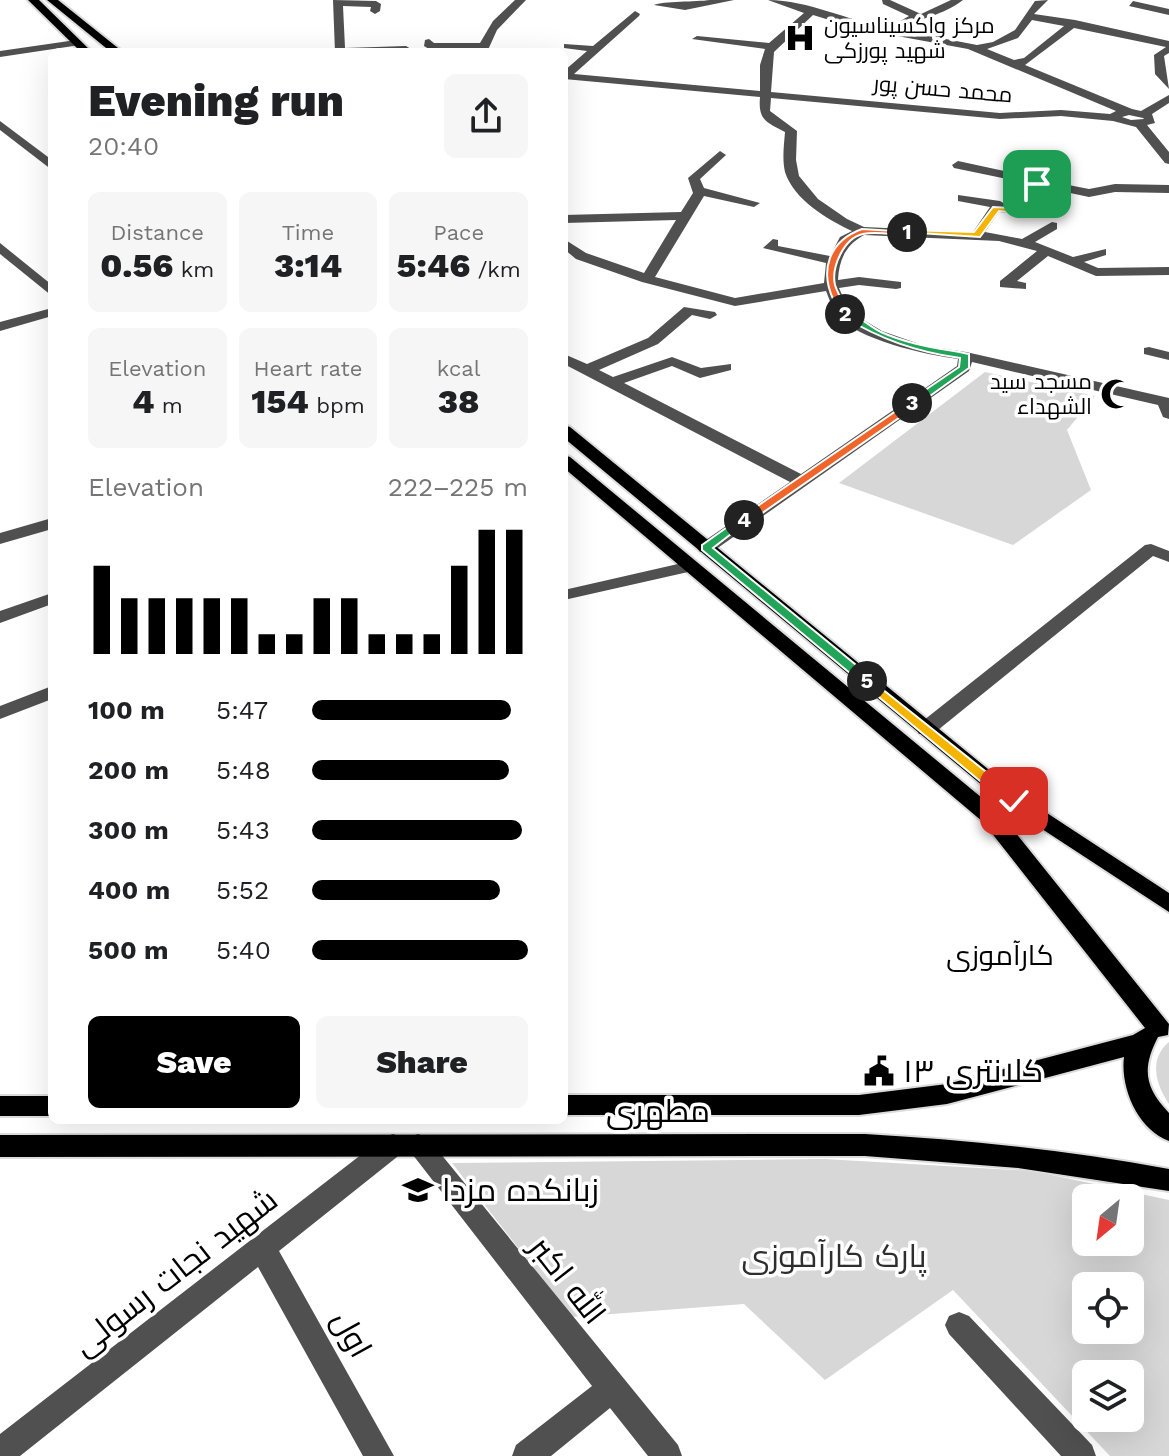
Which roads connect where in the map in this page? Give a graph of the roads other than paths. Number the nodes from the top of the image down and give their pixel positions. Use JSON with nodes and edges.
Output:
{"nodes":[{"id":1,"x":33,"y":0,"type":"edge"},
{"id":2,"x":52,"y":0,"type":"edge"},
{"id":3,"x":521,"y":0,"type":"edge"},
{"id":4,"x":729,"y":0,"type":"edge"},
{"id":5,"x":773,"y":0,"type":"edge"},
{"id":6,"x":824,"y":0,"type":"edge"},
{"id":7,"x":958,"y":0,"type":"edge"},
{"id":8,"x":1043,"y":0,"type":"edge"},
{"id":9,"x":1162,"y":0,"type":"edge"},
{"id":10,"x":886,"y":1,"type":"edge"},
{"id":11,"x":338,"y":2,"type":"edge"},
{"id":12,"x":1133,"y":4,"type":"dead end"},
{"id":13,"x":659,"y":5,"type":"dead end"},
{"id":14,"x":1152,"y":9,"type":"junction"},
{"id":15,"x":375,"y":11,"type":"dead end"},
{"id":16,"x":807,"y":11,"type":"junction"},
{"id":17,"x":1169,"y":12,"type":"edge"},
{"id":18,"x":635,"y":14,"type":"dead end"},
{"id":19,"x":1027,"y":16,"type":"junction"},
{"id":20,"x":920,"y":17,"type":"junction"},
{"id":21,"x":1075,"y":23,"type":"junction"},
{"id":22,"x":889,"y":32,"type":"junction"},
{"id":23,"x":100,"y":39,"type":"junction"},
{"id":24,"x":697,"y":39,"type":"dead end"},
{"id":25,"x":429,"y":42,"type":"dead end"},
{"id":26,"x":76,"y":43,"type":"junction"},
{"id":27,"x":568,"y":46,"type":"dead end"},
{"id":28,"x":1169,"y":46,"type":"edge"},
{"id":29,"x":773,"y":47,"type":"junction"},
{"id":30,"x":82,"y":48,"type":"edge"},
{"id":31,"x":112,"y":48,"type":"edge"},
{"id":32,"x":342,"y":48,"type":"edge"},
{"id":33,"x":464,"y":48,"type":"edge"},
{"id":34,"x":482,"y":48,"type":"edge"},
{"id":35,"x":975,"y":48,"type":"junction"},
{"id":36,"x":591,"y":52,"type":"junction"},
{"id":37,"x":0,"y":54,"type":"edge"},
{"id":38,"x":614,"y":56,"type":"dead end"},
{"id":39,"x":1012,"y":64,"type":"junction"},
{"id":40,"x":568,"y":72,"type":"edge"},
{"id":41,"x":568,"y":76,"type":"edge"},
{"id":42,"x":1169,"y":85,"type":"edge"},
{"id":43,"x":767,"y":95,"type":"junction"},
{"id":44,"x":1168,"y":100,"type":"edge"},
{"id":45,"x":1129,"y":112,"type":"junction"},
{"id":46,"x":1115,"y":118,"type":"junction"},
{"id":47,"x":1142,"y":119,"type":"junction"},
{"id":48,"x":0,"y":124,"type":"edge"},
{"id":49,"x":720,"y":155,"type":"dead end"},
{"id":50,"x":1169,"y":160,"type":"edge"},
{"id":51,"x":48,"y":163,"type":"edge"},
{"id":52,"x":958,"y":165,"type":"dead end"},
{"id":53,"x":1053,"y":168,"type":"dead end"},
{"id":54,"x":1037,"y":184,"type":"junction"},
{"id":55,"x":1169,"y":189,"type":"edge"},
{"id":56,"x":698,"y":191,"type":"junction"},
{"id":57,"x":962,"y":198,"type":"dead end"},
{"id":58,"x":754,"y":203,"type":"dead end"},
{"id":59,"x":996,"y":208,"type":"junction"},
{"id":60,"x":684,"y":216,"type":"junction"},
{"id":61,"x":568,"y":219,"type":"edge"},
{"id":62,"x":1052,"y":226,"type":"dead end"},
{"id":63,"x":862,"y":231,"type":"junction"},
{"id":64,"x":977,"y":235,"type":"junction"},
{"id":65,"x":1026,"y":242,"type":"junction"},
{"id":66,"x":773,"y":243,"type":"dead end"},
{"id":67,"x":568,"y":246,"type":"edge"},
{"id":68,"x":0,"y":247,"type":"edge"},
{"id":69,"x":1047,"y":250,"type":"junction"},
{"id":70,"x":1101,"y":252,"type":"dead end"},
{"id":71,"x":834,"y":261,"type":"junction"},
{"id":72,"x":1074,"y":261,"type":"junction"},
{"id":73,"x":1169,"y":271,"type":"edge"},
{"id":74,"x":647,"y":279,"type":"junction"},
{"id":75,"x":831,"y":285,"type":"junction"},
{"id":76,"x":896,"y":285,"type":"dead end"},
{"id":77,"x":1021,"y":286,"type":"dead end"},
{"id":78,"x":48,"y":289,"type":"edge"},
{"id":79,"x":48,"y":313,"type":"edge"},
{"id":80,"x":710,"y":315,"type":"dead end"},
{"id":81,"x":0,"y":327,"type":"edge"},
{"id":82,"x":1149,"y":351,"type":"dead end"},
{"id":83,"x":966,"y":356,"type":"junction"},
{"id":84,"x":1169,"y":356,"type":"edge"},
{"id":85,"x":568,"y":360,"type":"edge"},
{"id":86,"x":726,"y":367,"type":"dead end"},
{"id":87,"x":586,"y":370,"type":"junction"},
{"id":88,"x":611,"y":383,"type":"junction"},
{"id":89,"x":1168,"y":405,"type":"edge"},
{"id":90,"x":568,"y":433,"type":"edge"},
{"id":91,"x":568,"y":463,"type":"edge"},
{"id":92,"x":799,"y":480,"type":"junction"},
{"id":93,"x":48,"y":524,"type":"edge"},
{"id":94,"x":0,"y":539,"type":"edge"},
{"id":95,"x":706,"y":548,"type":"junction"},
{"id":96,"x":1169,"y":557,"type":"edge"},
{"id":97,"x":691,"y":566,"type":"junction"},
{"id":98,"x":568,"y":594,"type":"edge"},
{"id":99,"x":48,"y":599,"type":"edge"},
{"id":100,"x":0,"y":617,"type":"edge"},
{"id":101,"x":48,"y":694,"type":"edge"},
{"id":102,"x":0,"y":713,"type":"edge"},
{"id":103,"x":926,"y":729,"type":"junction"},
{"id":104,"x":1169,"y":904,"type":"edge"},
{"id":105,"x":1156,"y":1032,"type":"edge"},
{"id":106,"x":568,"y":1105,"type":"edge"},
{"id":107,"x":0,"y":1106,"type":"edge"},
{"id":108,"x":48,"y":1106,"type":"edge"},
{"id":109,"x":1169,"y":1130,"type":"edge"},
{"id":110,"x":405,"y":1145,"type":"junction"},
{"id":111,"x":0,"y":1146,"type":"edge"},
{"id":112,"x":1169,"y":1180,"type":"edge"},
{"id":113,"x":262,"y":1247,"type":"junction"},
{"id":114,"x":959,"y":1325,"type":"dead end"},
{"id":115,"x":611,"y":1389,"type":"junction"},
{"id":116,"x":0,"y":1453,"type":"edge"},
{"id":117,"x":379,"y":1456,"type":"edge"},
{"id":118,"x":527,"y":1456,"type":"edge"},
{"id":119,"x":667,"y":1456,"type":"edge"},
{"id":120,"x":1081,"y":1456,"type":"edge"}],
"edges":[{"from":1,"to":26,"type":"main road"},
{"from":2,"to":23,"type":"main road"},
{"from":3,"to":34,"type":"street"},
{"from":4,"to":13,"type":"street"},
{"from":5,"to":16,"type":"street"},
{"from":6,"to":16,"type":"street"},
{"from":7,"to":20,"type":"street"},
{"from":8,"to":19,"type":"street"},
{"from":9,"to":14,"type":"street"},
{"from":10,"to":20,"type":"street"},
{"from":11,"to":15,"type":"street"},
{"from":11,"to":32,"type":"street"},
{"from":12,"to":14,"type":"street"},
{"from":14,"to":17,"type":"street"},
{"from":16,"to":22,"type":"street"},
{"from":16,"to":29,"type":"street"},
{"from":18,"to":36,"type":"street"},
{"from":19,"to":21,"type":"street"},
{"from":19,"to":35,"type":"street"},
{"from":20,"to":22,"type":"street"},
{"from":21,"to":28,"type":"street"},
{"from":21,"to":39,"type":"street"},
{"from":22,"to":35,"type":"street"},
{"from":23,"to":26,"type":"main road"},
{"from":23,"to":31,"type":"main road"},
{"from":24,"to":29,"type":"street"},
{"from":25,"to":33,"type":"street"},
{"from":26,"to":30,"type":"main road"},
{"from":26,"to":37,"type":"street"},
{"from":27,"to":36,"type":"street"},
{"from":28,"to":42,"type":"street"},
{"from":29,"to":43,"type":"street"},
{"from":35,"to":39,"type":"street"},
{"from":36,"to":38,"type":"street"},
{"from":36,"to":40,"type":"street"},
{"from":39,"to":45,"type":"street"},
{"from":41,"to":43,"type":"street","name":"محمد حسن پور"},
{"from":43,"to":46,"type":"street","name":"محمد حسن پور"},
{"from":43,"to":63,"type":"street"},
{"from":44,"to":47,"type":"street"},
{"from":45,"to":46,"type":"street"},
{"from":45,"to":47,"type":"street"},
{"from":46,"to":47,"type":"street","name":"محمد حسن پور"},
{"from":47,"to":50,"type":"street"},
{"from":48,"to":51,"type":"street"},
{"from":49,"to":56,"type":"street"},
{"from":52,"to":54,"type":"street"},
{"from":53,"to":54,"type":"street"},
{"from":54,"to":55,"type":"street"},
{"from":54,"to":59,"type":"street"},
{"from":56,"to":58,"type":"street"},
{"from":56,"to":60,"type":"street"},
{"from":57,"to":59,"type":"street"},
{"from":59,"to":64,"type":"street"},
{"from":60,"to":61,"type":"street"},
{"from":60,"to":74,"type":"street"},
{"from":62,"to":65,"type":"street"},
{"from":63,"to":64,"type":"street"},
{"from":63,"to":71,"type":"street"},
{"from":64,"to":65,"type":"street"},
{"from":65,"to":69,"type":"street"},
{"from":66,"to":71,"type":"street"},
{"from":67,"to":74,"type":"street"},
{"from":68,"to":78,"type":"street"},
{"from":69,"to":72,"type":"street"},
{"from":69,"to":77,"type":"street"},
{"from":70,"to":72,"type":"street"},
{"from":71,"to":75,"type":"street"},
{"from":72,"to":73,"type":"street"},
{"from":74,"to":75,"type":"street"},
{"from":75,"to":76,"type":"street"},
{"from":75,"to":83,"type":"street"},
{"from":79,"to":81,"type":"street"},
{"from":80,"to":87,"type":"street"},
{"from":82,"to":84,"type":"street"},
{"from":83,"to":89,"type":"street"},
{"from":83,"to":92,"type":"street"},
{"from":85,"to":87,"type":"street"},
{"from":86,"to":88,"type":"street"},
{"from":87,"to":88,"type":"street"},
{"from":88,"to":92,"type":"street"},
{"from":90,"to":95,"type":"main road"},
{"from":91,"to":97,"type":"main road"},
{"from":92,"to":95,"type":"street"},
{"from":93,"to":94,"type":"street"},
{"from":95,"to":103,"type":"main road"},
{"from":96,"to":103,"type":"street"},
{"from":97,"to":98,"type":"street"},
{"from":97,"to":105,"type":"main road"},
{"from":99,"to":100,"type":"street"},
{"from":101,"to":102,"type":"street"},
{"from":103,"to":104,"type":"main road"},
{"from":105,"to":106,"type":"main road","name":"مطهری"},
{"from":105,"to":109,"type":"main road"},
{"from":107,"to":108,"type":"main road"},
{"from":110,"to":111,"type":"main road","name":"مطهری"},
{"from":110,"to":112,"type":"main road","name":"مطهری"},
{"from":110,"to":113,"type":"street","name":"شهید نجات رسولی"},
{"from":110,"to":115,"type":"street","name":"الله اکبر"},
{"from":113,"to":116,"type":"street","name":"شهید نجات رسولی"},
{"from":113,"to":117,"type":"street","name":"اول"},
{"from":114,"to":120,"type":"street"},
{"from":115,"to":118,"type":"street"},
{"from":115,"to":119,"type":"street","name":"الله اکبر"}]}
